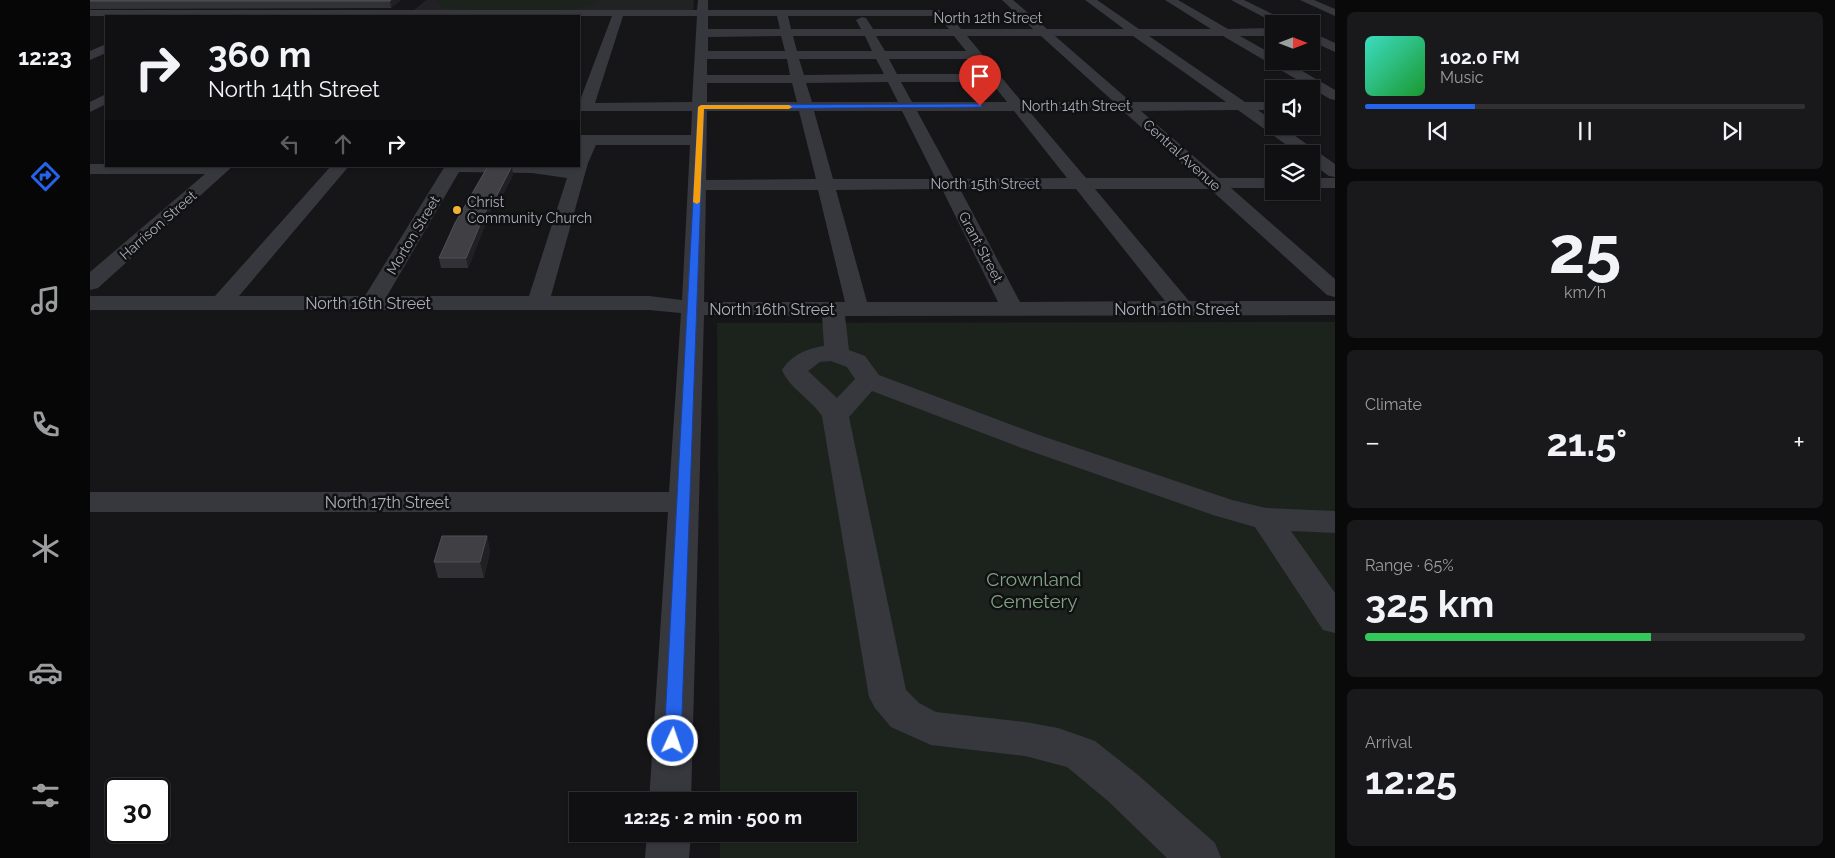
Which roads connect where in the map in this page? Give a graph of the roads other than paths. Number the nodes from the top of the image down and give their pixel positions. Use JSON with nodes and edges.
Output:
{"nodes":[{"id":1,"x":128,"y":0,"type":"edge"},
{"id":2,"x":200,"y":0,"type":"edge"},
{"id":3,"x":272,"y":0,"type":"edge"},
{"id":4,"x":345,"y":0,"type":"edge"},
{"id":5,"x":415,"y":0,"type":"edge"},
{"id":6,"x":606,"y":0,"type":"edge"},
{"id":7,"x":1007,"y":0,"type":"edge"},
{"id":8,"x":1090,"y":0,"type":"edge"},
{"id":9,"x":1170,"y":0,"type":"edge"},
{"id":10,"x":1236,"y":0,"type":"edge"},
{"id":11,"x":1305,"y":0,"type":"edge"},
{"id":12,"x":779,"y":6,"type":"edge"},
{"id":13,"x":854,"y":6,"type":"edge"},
{"id":14,"x":936,"y":6,"type":"edge"},
{"id":15,"x":600,"y":13,"type":"junction"},
{"id":16,"x":619,"y":13,"type":"junction"},
{"id":17,"x":1335,"y":13,"type":"edge"},
{"id":18,"x":93,"y":15,"type":"edge"},
{"id":19,"x":171,"y":15,"type":"edge"},
{"id":20,"x":247,"y":15,"type":"edge"},
{"id":21,"x":324,"y":15,"type":"edge"},
{"id":22,"x":398,"y":15,"type":"edge"},
{"id":23,"x":474,"y":15,"type":"edge"},
{"id":24,"x":545,"y":15,"type":"edge"},
{"id":25,"x":1268,"y":15,"type":"edge"},
{"id":26,"x":1137,"y":32,"type":"junction"},
{"id":27,"x":1225,"y":32,"type":"junction"},
{"id":28,"x":1265,"y":32,"type":"edge"},
{"id":29,"x":1320,"y":32,"type":"edge"},
{"id":30,"x":1327,"y":32,"type":"dead end"},
{"id":31,"x":786,"y":33,"type":"junction"},
{"id":32,"x":868,"y":33,"type":"junction"},
{"id":33,"x":958,"y":33,"type":"junction"},
{"id":34,"x":1044,"y":33,"type":"junction"},
{"id":35,"x":702,"y":36,"type":"edge"},
{"id":36,"x":1320,"y":40,"type":"edge"},
{"id":37,"x":90,"y":44,"type":"edge"},
{"id":38,"x":105,"y":46,"type":"edge"},
{"id":39,"x":105,"y":47,"type":"edge"},
{"id":40,"x":1335,"y":48,"type":"edge"},
{"id":41,"x":792,"y":55,"type":"junction"},
{"id":42,"x":880,"y":55,"type":"junction"},
{"id":43,"x":976,"y":55,"type":"junction"},
{"id":44,"x":90,"y":56,"type":"edge"},
{"id":45,"x":1265,"y":56,"type":"edge"},
{"id":46,"x":1290,"y":70,"type":"edge"},
{"id":47,"x":798,"y":78,"type":"junction"},
{"id":48,"x":892,"y":78,"type":"junction"},
{"id":49,"x":994,"y":78,"type":"junction"},
{"id":50,"x":1335,"y":96,"type":"edge"},
{"id":51,"x":105,"y":99,"type":"edge"},
{"id":52,"x":907,"y":106,"type":"junction"},
{"id":53,"x":1017,"y":106,"type":"junction"},
{"id":54,"x":1127,"y":106,"type":"junction"},
{"id":55,"x":1242,"y":106,"type":"junction"},
{"id":56,"x":1265,"y":106,"type":"edge"},
{"id":57,"x":1320,"y":106,"type":"edge"},
{"id":58,"x":1335,"y":106,"type":"edge"},
{"id":59,"x":90,"y":107,"type":"edge"},
{"id":60,"x":105,"y":107,"type":"edge"},
{"id":61,"x":582,"y":107,"type":"edge"},
{"id":62,"x":701,"y":107,"type":"junction"},
{"id":63,"x":806,"y":107,"type":"junction"},
{"id":64,"x":584,"y":140,"type":"edge"},
{"id":65,"x":699,"y":140,"type":"junction"},
{"id":66,"x":1298,"y":145,"type":"edge"},
{"id":67,"x":1320,"y":161,"type":"edge"},
{"id":68,"x":580,"y":162,"type":"edge"},
{"id":69,"x":340,"y":167,"type":"edge"},
{"id":70,"x":454,"y":167,"type":"edge"},
{"id":71,"x":579,"y":167,"type":"edge"},
{"id":72,"x":101,"y":168,"type":"edge"},
{"id":73,"x":224,"y":168,"type":"edge"},
{"id":74,"x":1335,"y":172,"type":"edge"},
{"id":75,"x":578,"y":173,"type":"junction"},
{"id":76,"x":90,"y":179,"type":"edge"},
{"id":77,"x":1214,"y":183,"type":"junction"},
{"id":78,"x":1265,"y":183,"type":"edge"},
{"id":79,"x":1320,"y":183,"type":"edge"},
{"id":80,"x":1335,"y":183,"type":"edge"},
{"id":81,"x":826,"y":184,"type":"junction"},
{"id":82,"x":948,"y":184,"type":"junction"},
{"id":83,"x":1081,"y":184,"type":"junction"},
{"id":84,"x":697,"y":185,"type":"junction"},
{"id":85,"x":90,"y":283,"type":"edge"},
{"id":86,"x":1335,"y":290,"type":"edge"},
{"id":87,"x":90,"y":303,"type":"edge"},
{"id":88,"x":372,"y":303,"type":"junction"},
{"id":89,"x":538,"y":303,"type":"junction"},
{"id":90,"x":221,"y":304,"type":"junction"},
{"id":91,"x":693,"y":308,"type":"junction"},
{"id":92,"x":1335,"y":308,"type":"edge"},
{"id":93,"x":858,"y":309,"type":"junction"},
{"id":94,"x":1013,"y":309,"type":"junction"},
{"id":95,"x":1183,"y":309,"type":"junction"},
{"id":96,"x":833,"y":310,"type":"junction"},
{"id":97,"x":837,"y":355,"type":"junction"},
{"id":98,"x":868,"y":380,"type":"junction"},
{"id":99,"x":835,"y":416,"type":"junction"},
{"id":100,"x":90,"y":502,"type":"edge"},
{"id":101,"x":684,"y":502,"type":"junction"},
{"id":102,"x":1266,"y":519,"type":"junction"},
{"id":103,"x":1335,"y":522,"type":"edge"},
{"id":104,"x":1335,"y":620,"type":"edge"},
{"id":105,"x":670,"y":792,"type":"edge"},
{"id":106,"x":668,"y":842,"type":"edge"},
{"id":107,"x":667,"y":858,"type":"edge"},
{"id":108,"x":1199,"y":858,"type":"edge"}],
"edges":[{"from":1,"to":18,"type":"street"},
{"from":2,"to":19,"type":"street"},
{"from":3,"to":20,"type":"street"},
{"from":4,"to":21,"type":"street"},
{"from":5,"to":22,"type":"street"},
{"from":6,"to":15,"type":"street"},
{"from":7,"to":34,"type":"street","name":"Central Avenue"},
{"from":8,"to":26,"type":"street"},
{"from":9,"to":27,"type":"street"},
{"from":10,"to":25,"type":"street"},
{"from":11,"to":17,"type":"street"},
{"from":12,"to":13,"type":"street"},
{"from":12,"to":31,"type":"street"},
{"from":12,"to":35,"type":"street"},
{"from":13,"to":14,"type":"street"},
{"from":13,"to":32,"type":"street","name":"Grant Street"},
{"from":14,"to":33,"type":"street"},
{"from":15,"to":16,"type":"street","name":"North 12th Street"},
{"from":15,"to":24,"type":"street","name":"North 12th Street"},
{"from":16,"to":35,"type":"street","name":"North 12th Street"},
{"from":16,"to":61,"type":"street"},
{"from":18,"to":19,"type":"street","name":"North 12th Street"},
{"from":19,"to":20,"type":"street","name":"North 12th Street"},
{"from":20,"to":21,"type":"street","name":"North 12th Street"},
{"from":21,"to":22,"type":"street","name":"North 12th Street"},
{"from":22,"to":23,"type":"street","name":"North 12th Street"},
{"from":23,"to":24,"type":"street","name":"North 12th Street"},
{"from":26,"to":27,"type":"street","name":"North 12th Street"},
{"from":26,"to":34,"type":"street","name":"North 12th Street"},
{"from":26,"to":55,"type":"street"},
{"from":27,"to":28,"type":"street","name":"North 12th Street"},
{"from":27,"to":45,"type":"street"},
{"from":29,"to":30,"type":"street"},
{"from":31,"to":32,"type":"street","name":"North 12th Street"},
{"from":31,"to":35,"type":"street","name":"North 12th Street"},
{"from":31,"to":41,"type":"street"},
{"from":32,"to":33,"type":"street","name":"North 12th Street"},
{"from":32,"to":42,"type":"street","name":"Grant Street"},
{"from":33,"to":34,"type":"street","name":"North 12th Street"},
{"from":33,"to":43,"type":"street"},
{"from":34,"to":54,"type":"street","name":"Central Avenue"},
{"from":35,"to":41,"type":"street"},
{"from":35,"to":47,"type":"street"},
{"from":35,"to":62,"type":"street"},
{"from":36,"to":40,"type":"street"},
{"from":37,"to":38,"type":"street"},
{"from":39,"to":44,"type":"street"},
{"from":41,"to":42,"type":"street"},
{"from":41,"to":47,"type":"street"},
{"from":42,"to":43,"type":"street"},
{"from":42,"to":48,"type":"street","name":"Grant Street"},
{"from":43,"to":49,"type":"street"},
{"from":46,"to":50,"type":"street"},
{"from":47,"to":48,"type":"street"},
{"from":47,"to":63,"type":"street"},
{"from":48,"to":49,"type":"street"},
{"from":48,"to":52,"type":"street","name":"Grant Street"},
{"from":49,"to":53,"type":"street"},
{"from":51,"to":59,"type":"street"},
{"from":52,"to":53,"type":"street","name":"North 14th Street"},
{"from":52,"to":63,"type":"street","name":"North 14th Street"},
{"from":52,"to":82,"type":"street","name":"Grant Street"},
{"from":53,"to":54,"type":"street","name":"North 14th Street"},
{"from":53,"to":83,"type":"street"},
{"from":54,"to":55,"type":"street","name":"North 14th Street"},
{"from":54,"to":77,"type":"street","name":"Central Avenue"},
{"from":55,"to":56,"type":"street","name":"North 14th Street"},
{"from":55,"to":66,"type":"street"},
{"from":57,"to":58,"type":"street"},
{"from":59,"to":60,"type":"street"},
{"from":61,"to":62,"type":"street","name":"North 14th Street"},
{"from":62,"to":63,"type":"street","name":"North 14th Street"},
{"from":62,"to":65,"type":"street"},
{"from":63,"to":81,"type":"street"},
{"from":64,"to":65,"type":"street"},
{"from":64,"to":68,"type":"street"},
{"from":65,"to":84,"type":"street"},
{"from":67,"to":74,"type":"street"},
{"from":69,"to":90,"type":"street"},
{"from":70,"to":75,"type":"street"},
{"from":70,"to":88,"type":"street","name":"Morton Street"},
{"from":71,"to":75,"type":"street"},
{"from":72,"to":73,"type":"street"},
{"from":72,"to":76,"type":"street"},
{"from":73,"to":85,"type":"street","name":"Harrison Street"},
{"from":75,"to":89,"type":"street"},
{"from":77,"to":78,"type":"street","name":"North 15th Street"},
{"from":77,"to":83,"type":"street","name":"North 15th Street"},
{"from":77,"to":86,"type":"street","name":"Central Avenue"},
{"from":79,"to":80,"type":"street"},
{"from":81,"to":82,"type":"street","name":"North 15th Street"},
{"from":81,"to":84,"type":"street","name":"North 15th Street"},
{"from":81,"to":93,"type":"street"},
{"from":82,"to":83,"type":"street","name":"North 15th Street"},
{"from":82,"to":94,"type":"street","name":"Grant Street"},
{"from":83,"to":95,"type":"street"},
{"from":84,"to":91,"type":"street"},
{"from":87,"to":90,"type":"street","name":"North 16th Street"},
{"from":88,"to":89,"type":"street","name":"North 16th Street"},
{"from":88,"to":90,"type":"street","name":"North 16th Street"},
{"from":89,"to":91,"type":"street","name":"North 16th Street"},
{"from":91,"to":96,"type":"street","name":"North 16th Street"},
{"from":91,"to":101,"type":"street"},
{"from":92,"to":95,"type":"street","name":"North 16th Street"},
{"from":93,"to":94,"type":"street","name":"North 16th Street"},
{"from":93,"to":96,"type":"street","name":"North 16th Street"},
{"from":94,"to":95,"type":"street","name":"North 16th Street"},
{"from":96,"to":97,"type":"street"},
{"from":97,"to":98,"type":"street"},
{"from":97,"to":99,"type":"street"},
{"from":98,"to":99,"type":"street"},
{"from":98,"to":102,"type":"street"},
{"from":99,"to":108,"type":"street"},
{"from":100,"to":101,"type":"street","name":"North 17th Street"},
{"from":101,"to":105,"type":"street"},
{"from":102,"to":103,"type":"street"},
{"from":102,"to":104,"type":"street"},
{"from":106,"to":107,"type":"street"}]}
